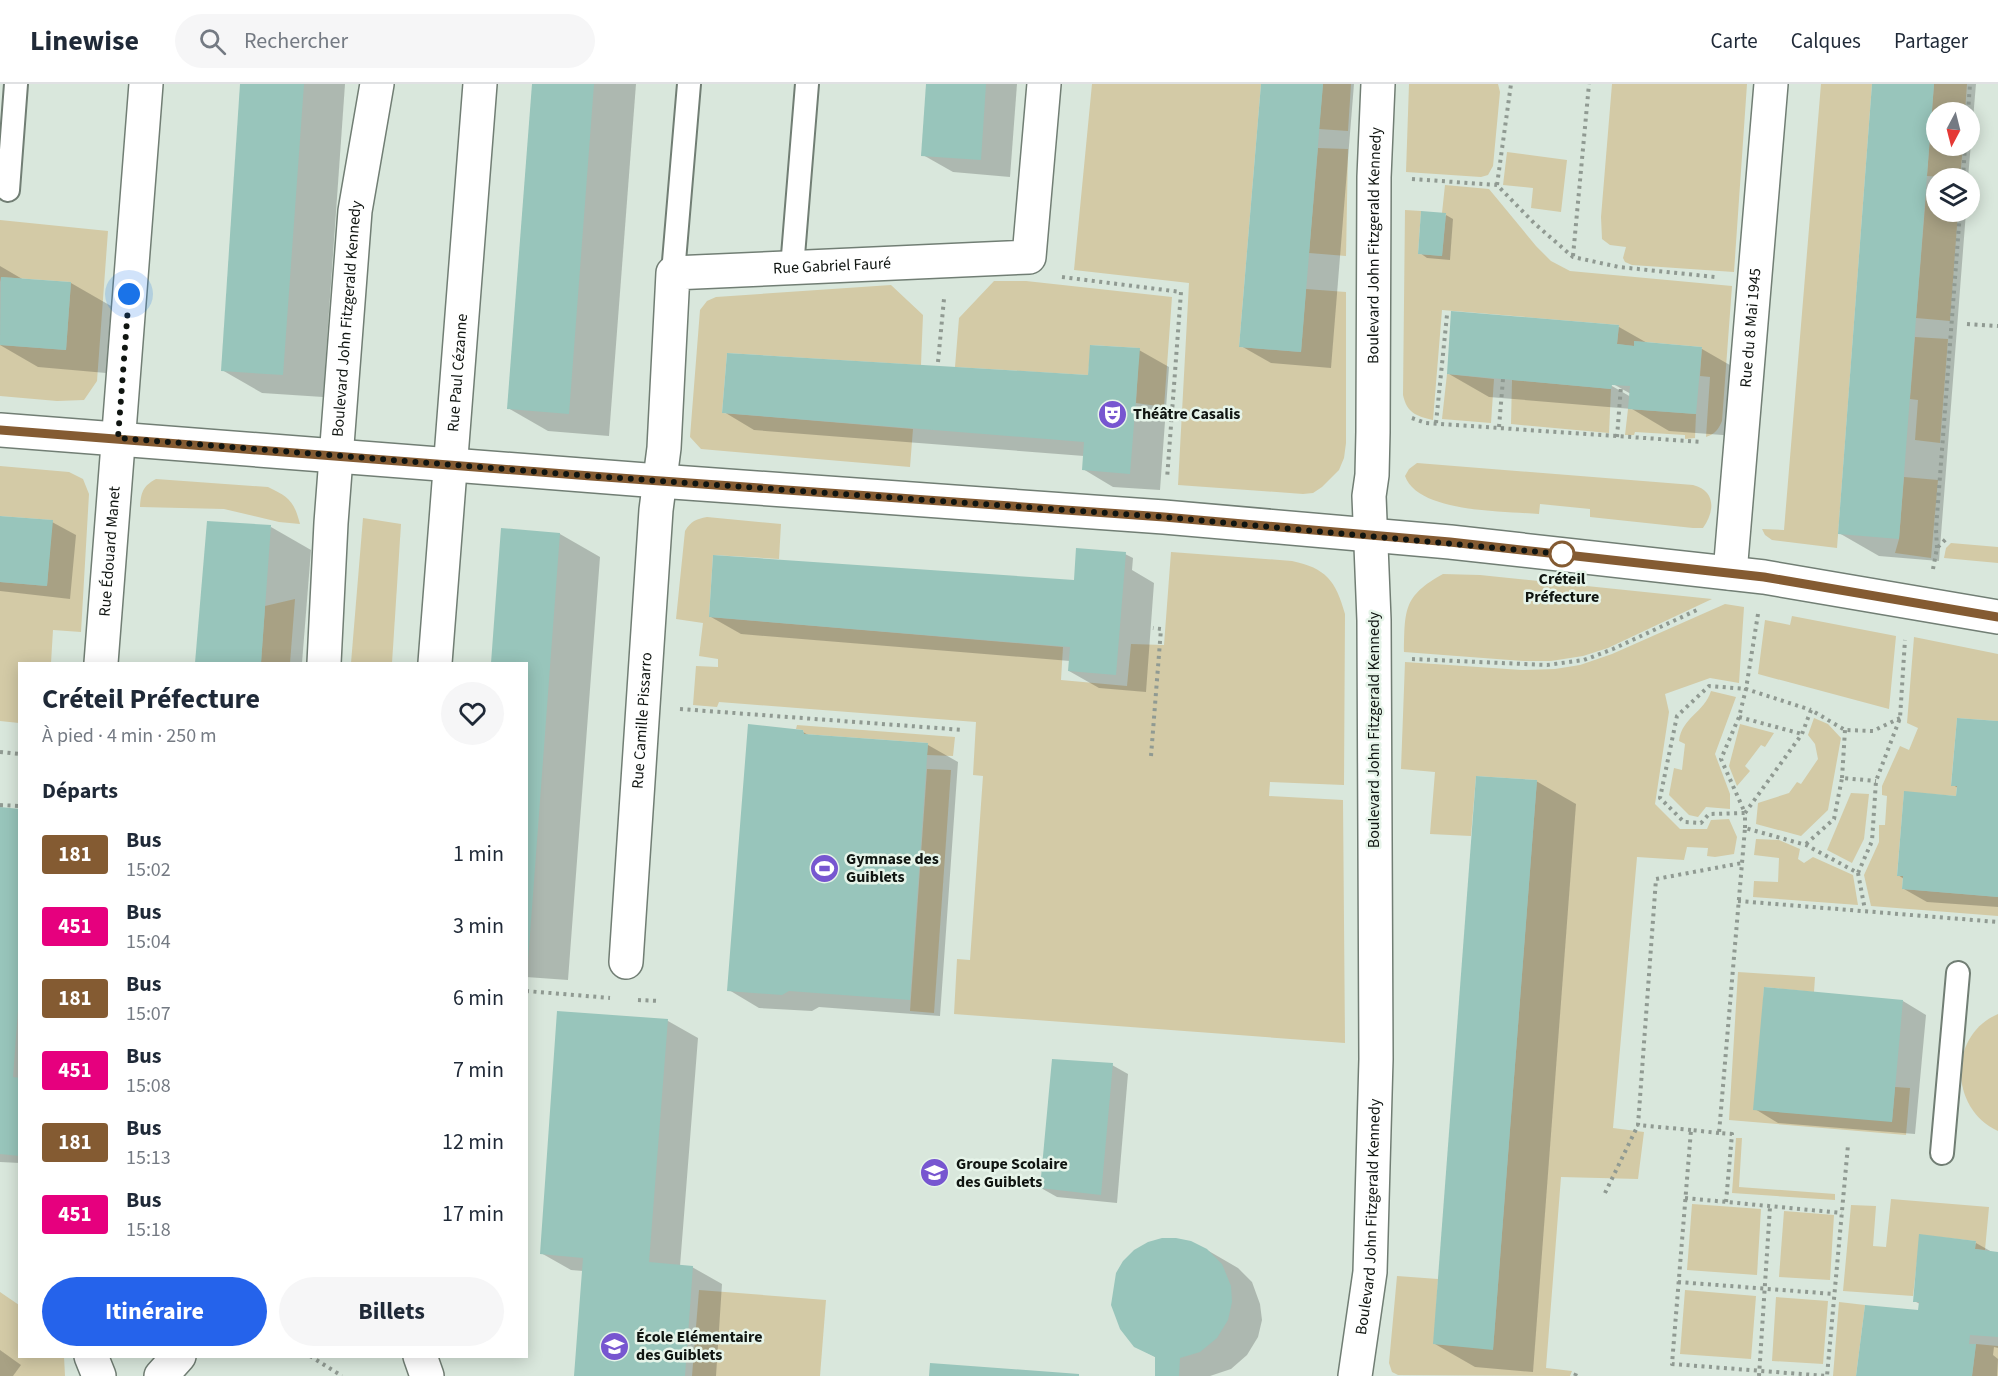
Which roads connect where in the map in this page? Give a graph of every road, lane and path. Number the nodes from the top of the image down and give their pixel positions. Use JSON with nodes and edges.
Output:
{"nodes":[{"id":1,"x":16,"y":84,"type":"edge"},
{"id":2,"x":146,"y":84,"type":"edge"},
{"id":3,"x":377,"y":84,"type":"edge"},
{"id":4,"x":480,"y":84,"type":"edge"},
{"id":5,"x":688,"y":84,"type":"edge"},
{"id":6,"x":807,"y":84,"type":"edge"},
{"id":7,"x":1044,"y":84,"type":"edge"},
{"id":8,"x":1378,"y":84,"type":"edge"},
{"id":9,"x":1511,"y":84,"type":"edge"},
{"id":10,"x":1589,"y":84,"type":"edge"},
{"id":11,"x":1771,"y":84,"type":"edge"},
{"id":12,"x":1970,"y":84,"type":"edge"},
{"id":13,"x":1969,"y":102,"type":"edge"},
{"id":14,"x":1446,"y":180,"type":"dead end"},
{"id":15,"x":1497,"y":184,"type":"junction"},
{"id":16,"x":8,"y":190,"type":"dead end"},
{"id":17,"x":1959,"y":222,"type":"edge"},
{"id":18,"x":1029,"y":257,"type":"junction"},
{"id":19,"x":1573,"y":257,"type":"junction"},
{"id":20,"x":792,"y":268,"type":"junction"},
{"id":21,"x":673,"y":273,"type":"junction"},
{"id":22,"x":1723,"y":278,"type":"dead end"},
{"id":23,"x":1447,"y":315,"type":"dead end"},
{"id":24,"x":1967,"y":324,"type":"dead end"},
{"id":25,"x":1998,"y":326,"type":"edge"},
{"id":26,"x":1503,"y":379,"type":"dead end"},
{"id":27,"x":1621,"y":386,"type":"dead end"},
{"id":28,"x":1406,"y":412,"type":"dead end"},
{"id":29,"x":1172,"y":416,"type":"junction"},
{"id":30,"x":1134,"y":420,"type":"dead end"},
{"id":31,"x":1436,"y":423,"type":"junction"},
{"id":32,"x":1499,"y":427,"type":"junction"},
{"id":33,"x":0,"y":430,"type":"edge"},
{"id":34,"x":1617,"y":437,"type":"junction"},
{"id":35,"x":118,"y":438,"type":"junction"},
{"id":36,"x":1706,"y":441,"type":"dead end"},
{"id":37,"x":336,"y":455,"type":"junction"},
{"id":38,"x":452,"y":465,"type":"junction"},
{"id":39,"x":659,"y":481,"type":"junction"},
{"id":40,"x":1166,"y":481,"type":"dead end"},
{"id":41,"x":1371,"y":536,"type":"junction"},
{"id":42,"x":1947,"y":538,"type":"dead end"},
{"id":43,"x":1937,"y":548,"type":"junction"},
{"id":44,"x":1932,"y":572,"type":"dead end"},
{"id":45,"x":1730,"y":573,"type":"junction"},
{"id":46,"x":1759,"y":604,"type":"dead end"},
{"id":47,"x":1703,"y":607,"type":"dead end"},
{"id":48,"x":1998,"y":617,"type":"edge"},
{"id":49,"x":1153,"y":628,"type":"dead end"},
{"id":50,"x":1905,"y":632,"type":"dead end"},
{"id":51,"x":1411,"y":659,"type":"dead end"},
{"id":52,"x":100,"y":662,"type":"edge"},
{"id":53,"x":324,"y":662,"type":"edge"},
{"id":54,"x":435,"y":662,"type":"edge"},
{"id":55,"x":1746,"y":689,"type":"junction"},
{"id":56,"x":693,"y":710,"type":"dead end"},
{"id":57,"x":1811,"y":710,"type":"junction"},
{"id":58,"x":1738,"y":717,"type":"junction"},
{"id":59,"x":1900,"y":718,"type":"junction"},
{"id":60,"x":964,"y":730,"type":"dead end"},
{"id":61,"x":1845,"y":730,"type":"junction"},
{"id":62,"x":1802,"y":734,"type":"junction"},
{"id":63,"x":0,"y":752,"type":"edge"},
{"id":64,"x":18,"y":754,"type":"edge"},
{"id":65,"x":1151,"y":756,"type":"dead end"},
{"id":66,"x":1842,"y":778,"type":"junction"},
{"id":67,"x":1876,"y":781,"type":"junction"},
{"id":68,"x":0,"y":805,"type":"edge"},
{"id":69,"x":18,"y":806,"type":"edge"},
{"id":70,"x":1745,"y":813,"type":"junction"},
{"id":71,"x":1745,"y":828,"type":"junction"},
{"id":72,"x":1806,"y":845,"type":"junction"},
{"id":73,"x":1742,"y":863,"type":"junction"},
{"id":74,"x":1858,"y":873,"type":"junction"},
{"id":75,"x":1738,"y":901,"type":"junction"},
{"id":76,"x":1865,"y":910,"type":"junction"},
{"id":77,"x":1998,"y":922,"type":"edge"},
{"id":78,"x":626,"y":962,"type":"dead end"},
{"id":79,"x":1958,"y":973,"type":"dead end"},
{"id":80,"x":528,"y":991,"type":"edge"},
{"id":81,"x":616,"y":998,"type":"dead end"},
{"id":82,"x":627,"y":999,"type":"dead end"},
{"id":83,"x":660,"y":1001,"type":"dead end"},
{"id":84,"x":1638,"y":1125,"type":"junction"},
{"id":85,"x":1691,"y":1130,"type":"junction"},
{"id":86,"x":1719,"y":1133,"type":"junction"},
{"id":87,"x":1848,"y":1145,"type":"dead end"},
{"id":88,"x":1942,"y":1153,"type":"dead end"},
{"id":89,"x":1605,"y":1193,"type":"dead end"},
{"id":90,"x":1685,"y":1198,"type":"junction"},
{"id":91,"x":1726,"y":1202,"type":"junction"},
{"id":92,"x":1770,"y":1207,"type":"junction"},
{"id":93,"x":1842,"y":1213,"type":"junction"},
{"id":94,"x":1678,"y":1282,"type":"junction"},
{"id":95,"x":1764,"y":1289,"type":"junction"},
{"id":96,"x":1834,"y":1294,"type":"junction"},
{"id":97,"x":93,"y":1358,"type":"edge"},
{"id":98,"x":177,"y":1358,"type":"edge"},
{"id":99,"x":313,"y":1358,"type":"edge"},
{"id":100,"x":421,"y":1358,"type":"edge"},
{"id":101,"x":1760,"y":1370,"type":"junction"},
{"id":102,"x":99,"y":1376,"type":"edge"},
{"id":103,"x":161,"y":1376,"type":"edge"},
{"id":104,"x":342,"y":1376,"type":"edge"},
{"id":105,"x":427,"y":1376,"type":"edge"},
{"id":106,"x":1355,"y":1376,"type":"edge"},
{"id":107,"x":1759,"y":1376,"type":"edge"}],
"edges":[{"from":1,"to":16,"type":"lane"},
{"from":2,"to":35,"type":"street","name":"Rue Édouard Manet"},
{"from":3,"to":37,"type":"street","name":"Boulevard John Fitzgerald Kennedy"},
{"from":4,"to":38,"type":"street","name":"Rue Paul Cézanne"},
{"from":5,"to":21,"type":"lane"},
{"from":6,"to":20,"type":"lane"},
{"from":7,"to":18,"type":"street"},
{"from":8,"to":41,"type":"street","name":"Boulevard John Fitzgerald Kennedy"},
{"from":9,"to":15,"type":"path"},
{"from":10,"to":19,"type":"path"},
{"from":11,"to":45,"type":"street","name":"Rue du 8 Mai 1945"},
{"from":12,"to":13,"type":"path"},
{"from":14,"to":15,"type":"path"},
{"from":15,"to":19,"type":"path"},
{"from":17,"to":43,"type":"path"},
{"from":18,"to":20,"type":"street","name":"Rue Gabriel Fauré"},
{"from":18,"to":29,"type":"path"},
{"from":19,"to":22,"type":"path"},
{"from":20,"to":21,"type":"street","name":"Rue Gabriel Fauré"},
{"from":21,"to":39,"type":"street"},
{"from":23,"to":31,"type":"path"},
{"from":24,"to":25,"type":"path"},
{"from":26,"to":32,"type":"path"},
{"from":27,"to":34,"type":"path"},
{"from":28,"to":31,"type":"path"},
{"from":29,"to":30,"type":"path"},
{"from":29,"to":40,"type":"path"},
{"from":31,"to":32,"type":"path"},
{"from":32,"to":34,"type":"path"},
{"from":33,"to":35,"type":"street"},
{"from":34,"to":36,"type":"path"},
{"from":35,"to":37,"type":"street"},
{"from":35,"to":52,"type":"street","name":"Rue Édouard Manet"},
{"from":37,"to":38,"type":"street"},
{"from":37,"to":53,"type":"street","name":"Boulevard John Fitzgerald Kennedy"},
{"from":38,"to":39,"type":"street"},
{"from":38,"to":54,"type":"street","name":"Rue Paul Cézanne"},
{"from":39,"to":41,"type":"street"},
{"from":39,"to":78,"type":"street","name":"Rue Camille Pissarro"},
{"from":41,"to":45,"type":"street"},
{"from":41,"to":106,"type":"street","name":"Boulevard John Fitzgerald Kennedy"},
{"from":42,"to":43,"type":"path"},
{"from":43,"to":44,"type":"path"},
{"from":45,"to":48,"type":"street"},
{"from":46,"to":55,"type":"path"},
{"from":47,"to":51,"type":"path"},
{"from":49,"to":65,"type":"path"},
{"from":50,"to":59,"type":"path"},
{"from":55,"to":57,"type":"path"},
{"from":55,"to":58,"type":"path"},
{"from":55,"to":70,"type":"path"},
{"from":56,"to":60,"type":"path"},
{"from":57,"to":61,"type":"path"},
{"from":57,"to":62,"type":"path"},
{"from":58,"to":62,"type":"path"},
{"from":58,"to":70,"type":"path"},
{"from":59,"to":61,"type":"path"},
{"from":59,"to":67,"type":"path"},
{"from":61,"to":66,"type":"path"},
{"from":62,"to":70,"type":"path"},
{"from":63,"to":64,"type":"path"},
{"from":66,"to":67,"type":"path"},
{"from":66,"to":72,"type":"path"},
{"from":67,"to":74,"type":"path"},
{"from":68,"to":69,"type":"path"},
{"from":70,"to":71,"type":"path"},
{"from":71,"to":72,"type":"path"},
{"from":71,"to":73,"type":"path"},
{"from":72,"to":74,"type":"path"},
{"from":73,"to":75,"type":"path"},
{"from":73,"to":84,"type":"path"},
{"from":74,"to":76,"type":"path"},
{"from":75,"to":76,"type":"path"},
{"from":75,"to":86,"type":"path"},
{"from":76,"to":77,"type":"path"},
{"from":79,"to":88,"type":"lane"},
{"from":80,"to":81,"type":"path"},
{"from":82,"to":83,"type":"path"},
{"from":84,"to":85,"type":"path"},
{"from":84,"to":89,"type":"path"},
{"from":85,"to":86,"type":"path"},
{"from":85,"to":90,"type":"path"},
{"from":86,"to":91,"type":"path"},
{"from":87,"to":93,"type":"path"},
{"from":90,"to":91,"type":"path"},
{"from":90,"to":94,"type":"path"},
{"from":91,"to":92,"type":"path"},
{"from":92,"to":93,"type":"path"},
{"from":92,"to":95,"type":"path"},
{"from":93,"to":96,"type":"path"},
{"from":94,"to":95,"type":"path"},
{"from":94,"to":101,"type":"path"},
{"from":95,"to":96,"type":"path"},
{"from":95,"to":101,"type":"path"},
{"from":96,"to":101,"type":"path"},
{"from":97,"to":102,"type":"street"},
{"from":98,"to":103,"type":"street"},
{"from":99,"to":104,"type":"path"},
{"from":100,"to":105,"type":"street"},
{"from":101,"to":107,"type":"path"}]}
